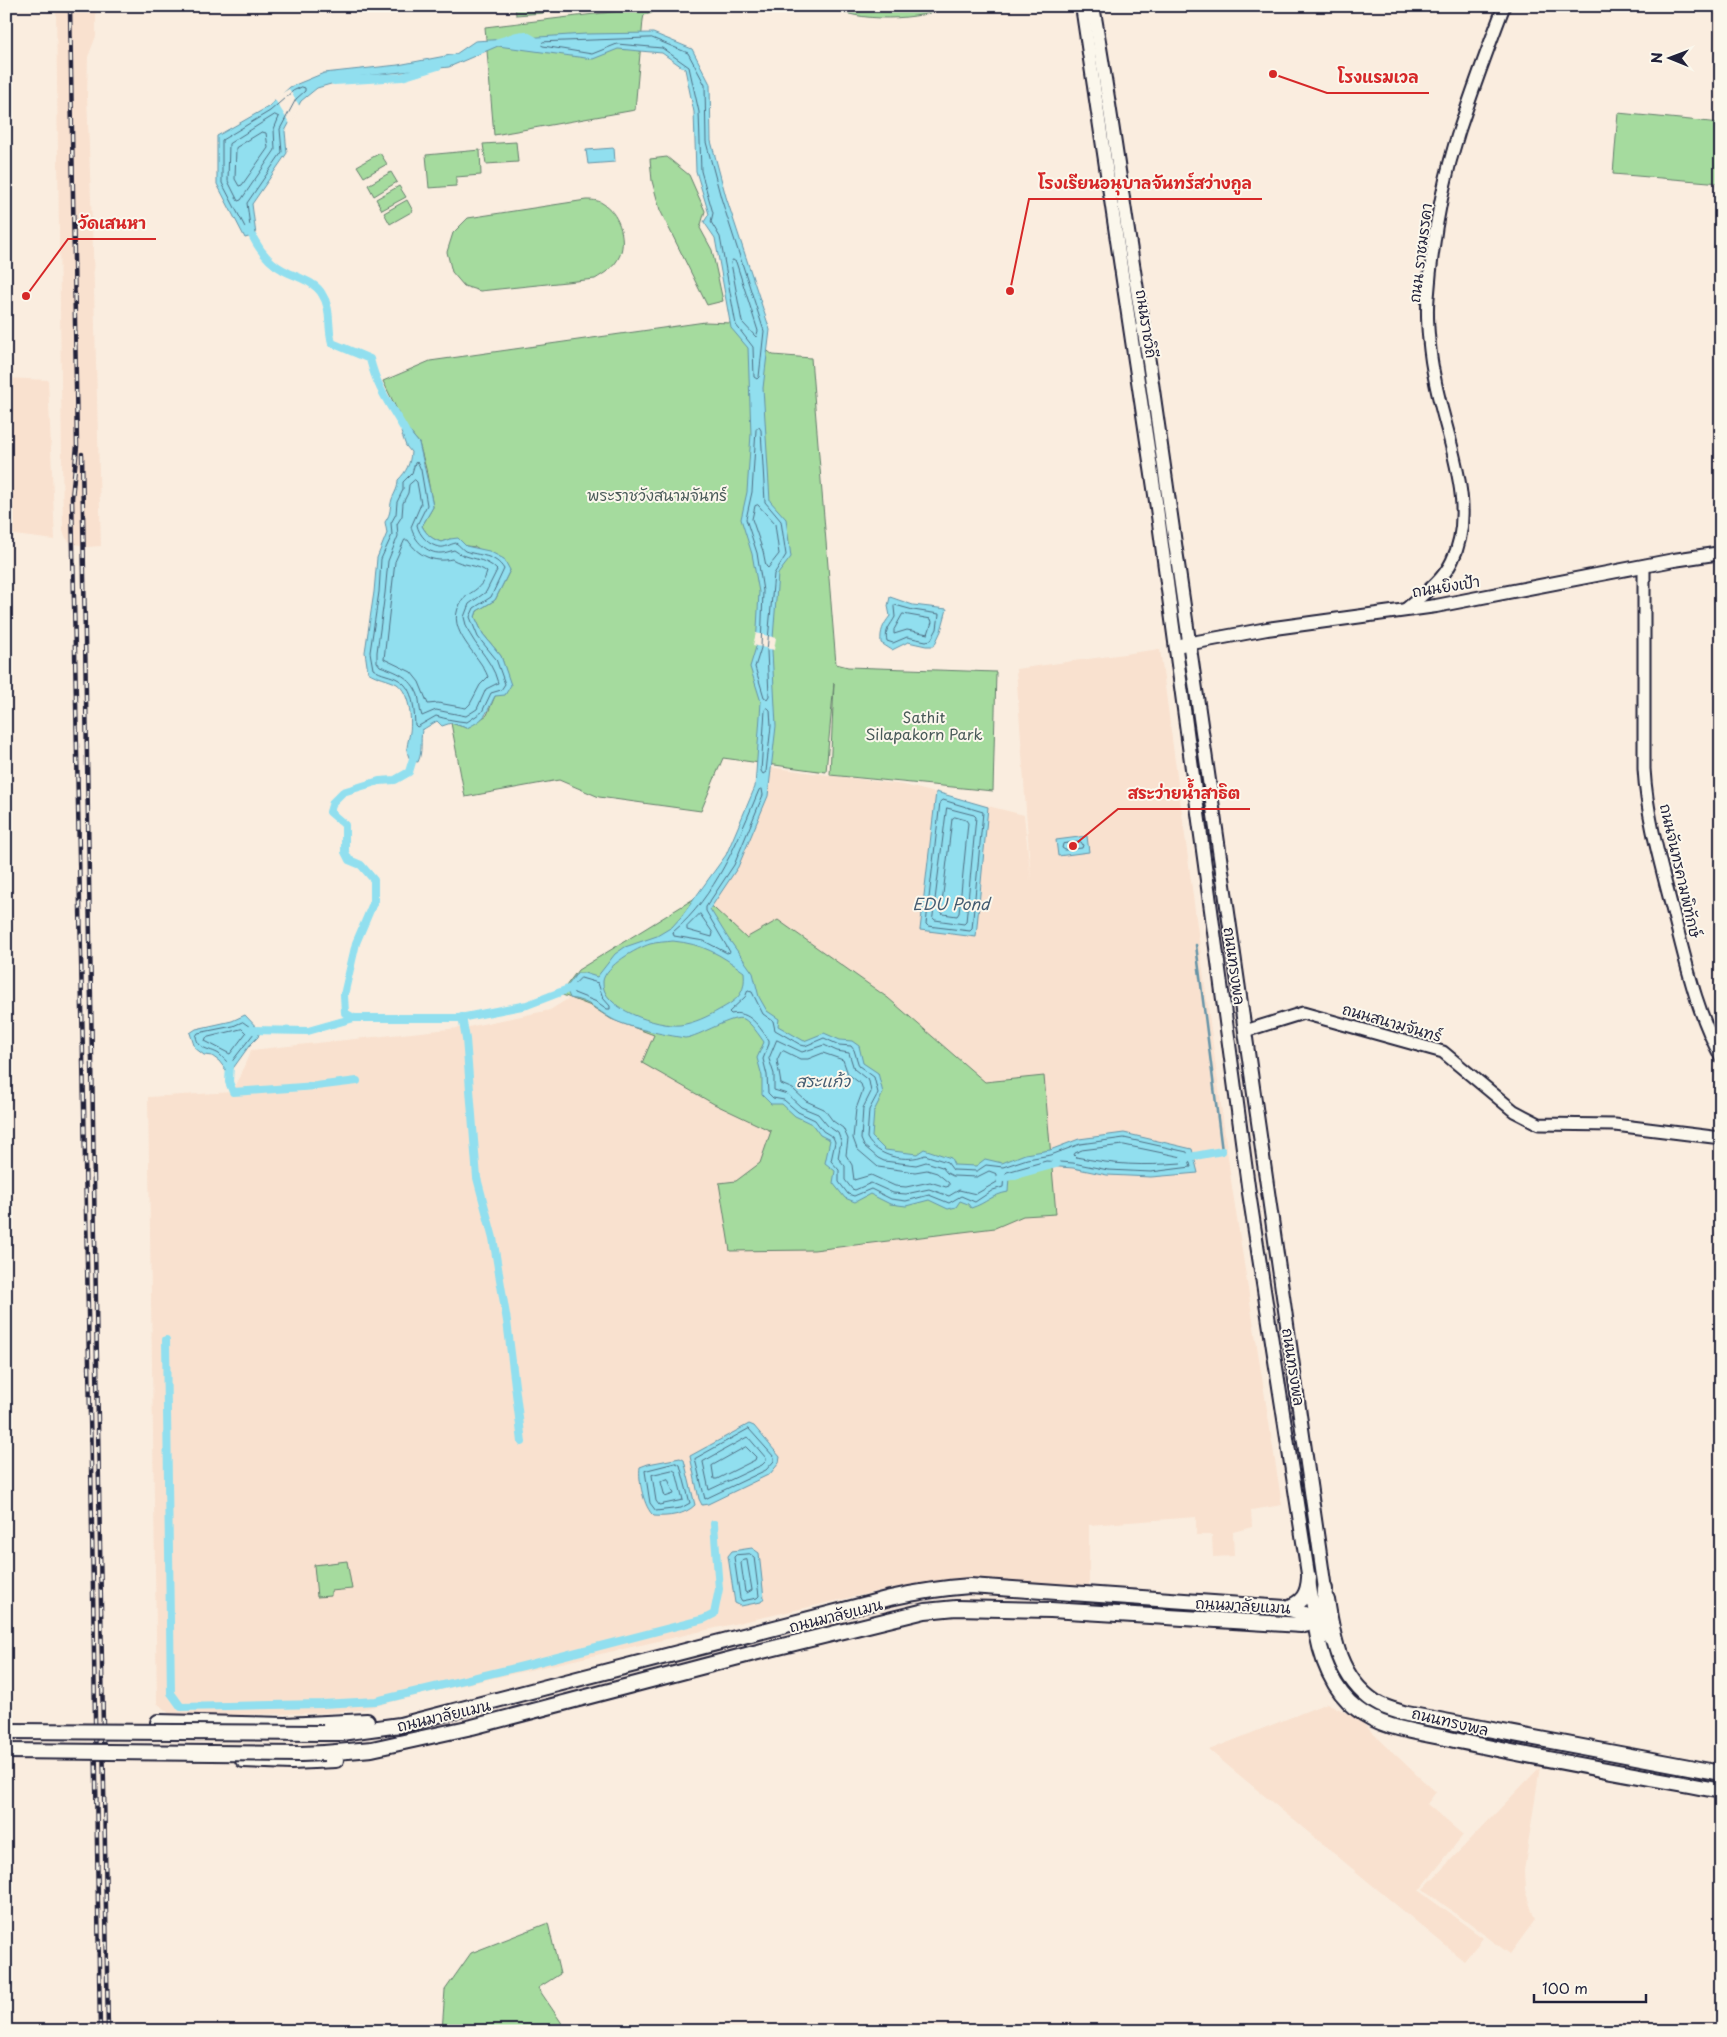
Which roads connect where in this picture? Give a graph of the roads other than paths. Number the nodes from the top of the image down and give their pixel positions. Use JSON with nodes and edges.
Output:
{"nodes":[{"id":1,"x":1082,"y":6,"type":"edge"},
{"id":2,"x":1093,"y":6,"type":"edge"},
{"id":3,"x":1504,"y":6,"type":"edge"},
{"id":4,"x":1109,"y":139,"type":"junction"},
{"id":5,"x":1721,"y":553,"type":"edge"},
{"id":6,"x":1644,"y":566,"type":"junction"},
{"id":7,"x":1406,"y":609,"type":"junction"},
{"id":8,"x":1189,"y":642,"type":"junction"},
{"id":9,"x":1175,"y":647,"type":"junction"},
{"id":10,"x":1226,"y":1027,"type":"junction"},
{"id":11,"x":1244,"y":1028,"type":"junction"},
{"id":12,"x":1721,"y":1057,"type":"edge"},
{"id":13,"x":1721,"y":1138,"type":"edge"},
{"id":14,"x":1309,"y":1578,"type":"junction"},
{"id":15,"x":1325,"y":1589,"type":"junction"},
{"id":16,"x":1286,"y":1608,"type":"junction"},
{"id":17,"x":1315,"y":1619,"type":"junction"},
{"id":18,"x":1290,"y":1626,"type":"junction"},
{"id":19,"x":1333,"y":1640,"type":"junction"},
{"id":20,"x":1318,"y":1644,"type":"junction"},
{"id":21,"x":556,"y":1704,"type":"junction"},
{"id":22,"x":473,"y":1705,"type":"junction"},
{"id":23,"x":158,"y":1722,"type":"dead end"},
{"id":24,"x":6,"y":1731,"type":"edge"},
{"id":25,"x":6,"y":1750,"type":"edge"},
{"id":26,"x":134,"y":1756,"type":"dead end"},
{"id":27,"x":1721,"y":1773,"type":"edge"},
{"id":28,"x":1721,"y":1791,"type":"edge"}],
"edges":[{"from":1,"to":4,"type":"main road","name":"ถนนราชวิถี"},
{"from":2,"to":4,"type":"main road","name":"ถนนราชวิถี"},
{"from":3,"to":7,"type":"street","name":"ถนน ราชมรรคา"},
{"from":4,"to":8,"type":"main road","name":"ถนนราชวิถี"},
{"from":4,"to":9,"type":"main road","name":"ถนนราชวิถี"},
{"from":5,"to":6,"type":"main road","name":"ถนนยิงเป้า"},
{"from":6,"to":7,"type":"main road","name":"ถนนยิงเป้า"},
{"from":6,"to":12,"type":"street","name":"ถนนจันทรคามพิทักษ์"},
{"from":7,"to":8,"type":"main road","name":"ถนนยิงเป้า"},
{"from":8,"to":9,"type":"main road","name":"ถนนยิงเป้า"},
{"from":8,"to":11,"type":"main road","name":"ถนนทรงพล"},
{"from":9,"to":10,"type":"main road","name":"ถนนทรงพล"},
{"from":10,"to":11,"type":"main road"},
{"from":10,"to":14,"type":"main road","name":"ถนนทรงพล"},
{"from":11,"to":13,"type":"street","name":"ถนนสนามจันทร์"},
{"from":11,"to":15,"type":"main road","name":"ถนนทรงพล"},
{"from":14,"to":16,"type":"highway"},
{"from":14,"to":17,"type":"main road","name":"ถนนทรงพล"},
{"from":15,"to":17,"type":"highway"},
{"from":15,"to":19,"type":"highway","name":"ถนนทรงพล"},
{"from":16,"to":17,"type":"highway","name":"ถนนมาลัยแมน"},
{"from":16,"to":22,"type":"highway","name":"ถนนมาลัยแมน"},
{"from":17,"to":18,"type":"highway","name":"ถนนมาลัยแมน"},
{"from":17,"to":19,"type":"highway"},
{"from":17,"to":20,"type":"highway","name":"ถนนทรงพล"},
{"from":18,"to":20,"type":"highway"},
{"from":18,"to":21,"type":"highway","name":"ถนนมาลัยแมน"},
{"from":19,"to":27,"type":"highway","name":"ถนนทรงพล"},
{"from":20,"to":28,"type":"highway","name":"ถนนทรงพล"},
{"from":21,"to":25,"type":"highway","name":"ถนนมาลัยแมน","bridge":true},
{"from":21,"to":26,"type":"highway"},
{"from":22,"to":23,"type":"highway"},
{"from":22,"to":24,"type":"highway","name":"ถนนมาลัยแมน","bridge":true}]}
